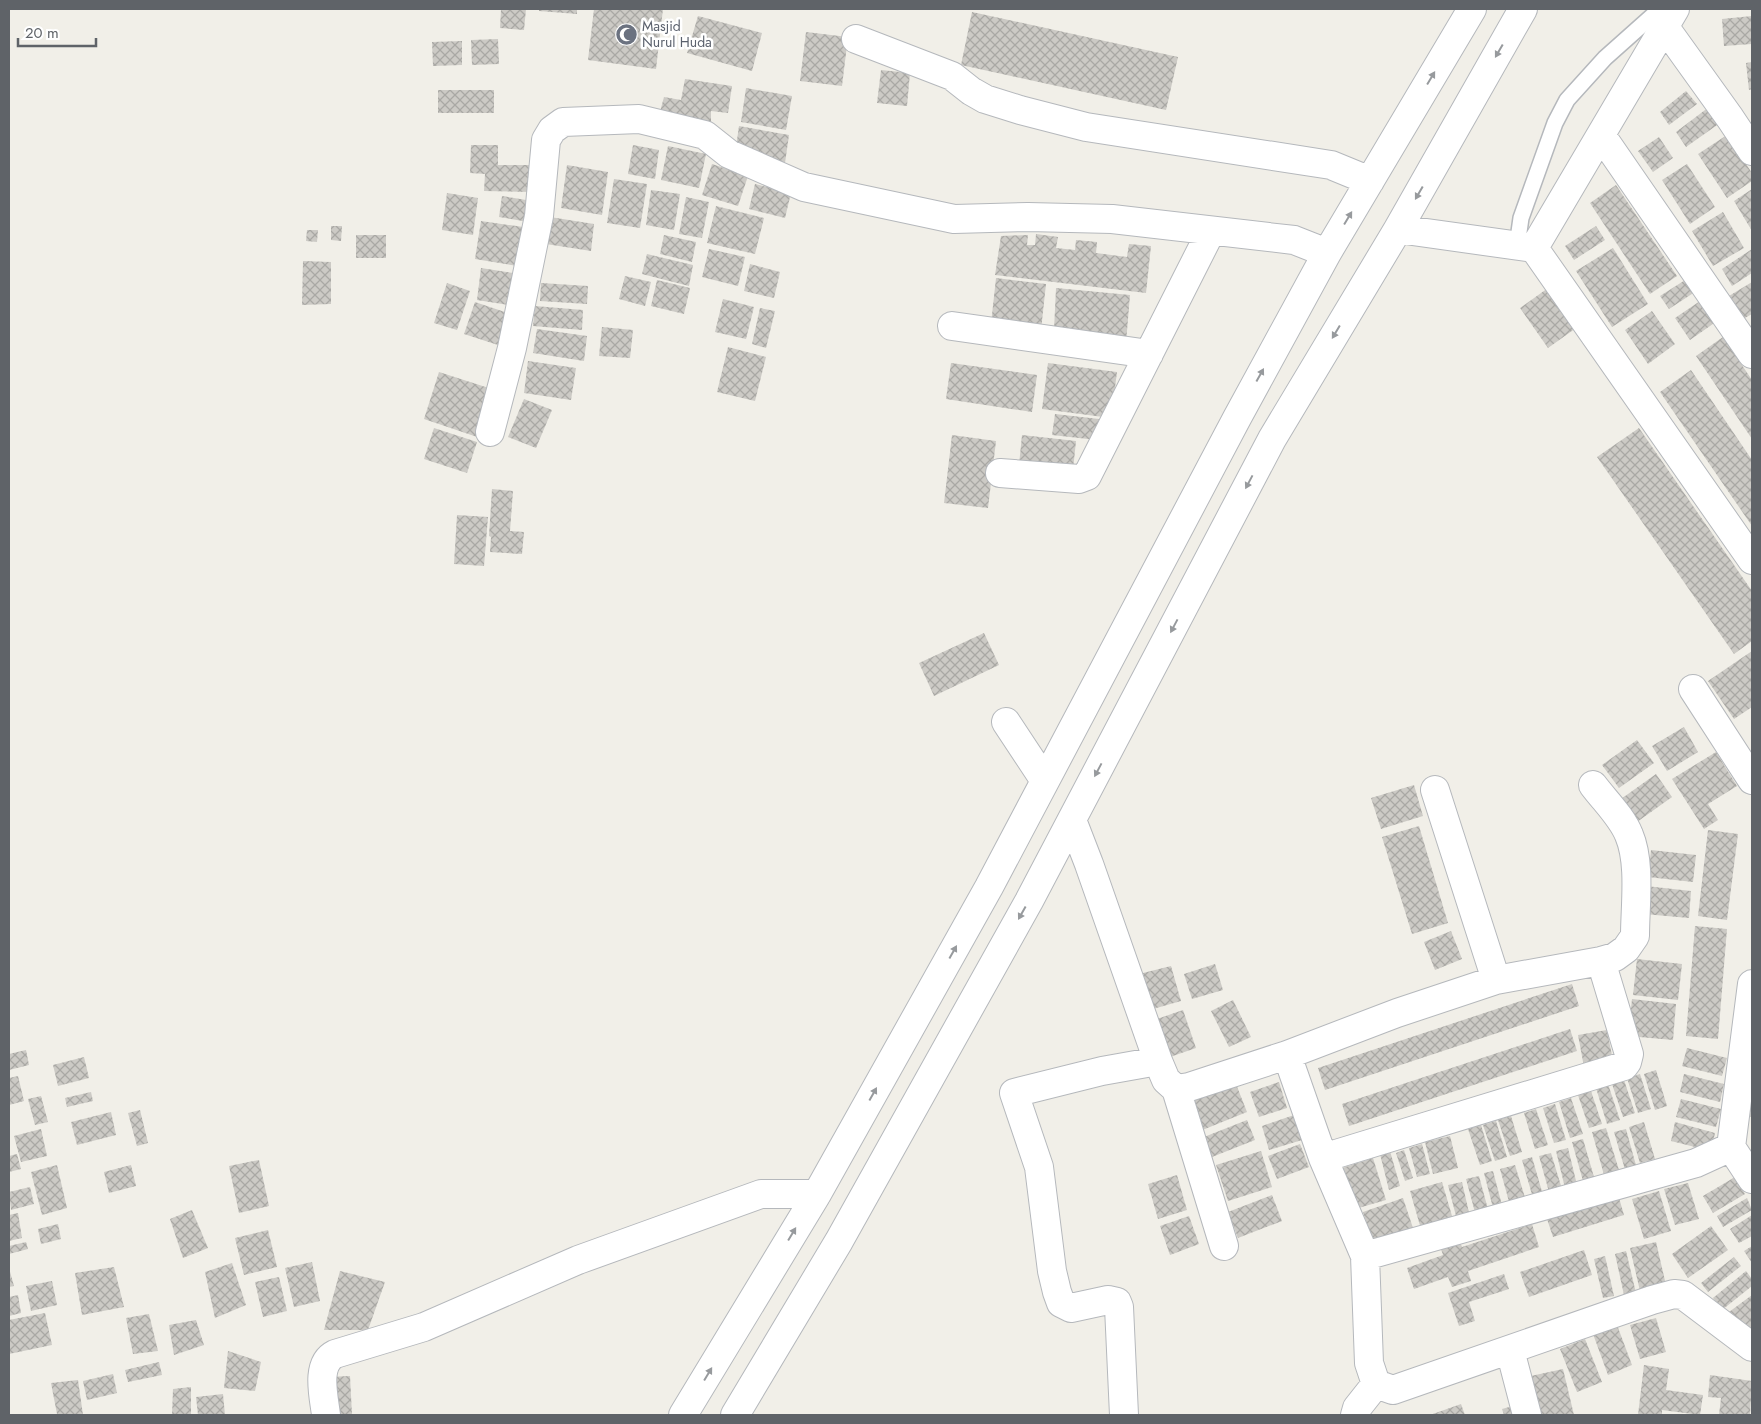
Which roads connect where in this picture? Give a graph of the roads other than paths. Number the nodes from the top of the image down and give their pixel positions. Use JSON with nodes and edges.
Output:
{"nodes":[{"id":1,"x":1472,"y":9,"type":"edge"},
{"id":2,"x":1523,"y":9,"type":"edge"},
{"id":3,"x":1666,"y":15,"type":"edge"},
{"id":4,"x":856,"y":39,"type":"dead end"},
{"id":5,"x":1741,"y":117,"type":"edge"},
{"id":6,"x":1601,"y":135,"type":"junction"},
{"id":7,"x":1752,"y":151,"type":"edge"},
{"id":8,"x":1370,"y":181,"type":"junction"},
{"id":9,"x":1398,"y":229,"type":"junction"},
{"id":10,"x":1211,"y":231,"type":"junction"},
{"id":11,"x":1525,"y":247,"type":"junction"},
{"id":12,"x":1327,"y":253,"type":"junction"},
{"id":13,"x":952,"y":326,"type":"dead end"},
{"id":14,"x":1747,"y":337,"type":"edge"},
{"id":15,"x":1148,"y":354,"type":"junction"},
{"id":16,"x":1237,"y":418,"type":"junction"},
{"id":17,"x":490,"y":432,"type":"dead end"},
{"id":18,"x":1272,"y":439,"type":"junction"},
{"id":19,"x":1000,"y":473,"type":"dead end"},
{"id":20,"x":1752,"y":560,"type":"edge"},
{"id":21,"x":1693,"y":690,"type":"dead end"},
{"id":22,"x":1006,"y":722,"type":"dead end"},
{"id":23,"x":1752,"y":780,"type":"edge"},
{"id":24,"x":1045,"y":781,"type":"junction"},
{"id":25,"x":1594,"y":785,"type":"dead end"},
{"id":26,"x":1435,"y":790,"type":"dead end"},
{"id":27,"x":1072,"y":820,"type":"junction"},
{"id":28,"x":1601,"y":961,"type":"junction"},
{"id":29,"x":1496,"y":980,"type":"junction"},
{"id":30,"x":1752,"y":984,"type":"edge"},
{"id":31,"x":1287,"y":1055,"type":"junction"},
{"id":32,"x":1158,"y":1061,"type":"junction"},
{"id":33,"x":1176,"y":1089,"type":"junction"},
{"id":34,"x":1731,"y":1147,"type":"junction"},
{"id":35,"x":1323,"y":1158,"type":"junction"},
{"id":36,"x":1752,"y":1179,"type":"edge"},
{"id":37,"x":817,"y":1194,"type":"junction"},
{"id":38,"x":1224,"y":1246,"type":"dead end"},
{"id":39,"x":1365,"y":1256,"type":"junction"},
{"id":40,"x":1752,"y":1347,"type":"edge"},
{"id":41,"x":1510,"y":1350,"type":"junction"},
{"id":42,"x":1376,"y":1384,"type":"junction"},
{"id":43,"x":326,"y":1415,"type":"edge"},
{"id":44,"x":683,"y":1415,"type":"edge"},
{"id":45,"x":735,"y":1415,"type":"edge"},
{"id":46,"x":1124,"y":1415,"type":"edge"},
{"id":47,"x":1355,"y":1415,"type":"edge"},
{"id":48,"x":1527,"y":1415,"type":"edge"}],
"edges":[{"from":8,"to":1,"type":"street","one_way":true},
{"from":2,"to":9,"type":"street","one_way":true},
{"from":3,"to":5,"type":"street"},
{"from":3,"to":6,"type":"street"},
{"from":3,"to":11,"type":"lane"},
{"from":4,"to":8,"type":"street"},
{"from":5,"to":7,"type":"street"},
{"from":6,"to":11,"type":"street"},
{"from":6,"to":14,"type":"street"},
{"from":12,"to":8,"type":"street","one_way":true},
{"from":9,"to":11,"type":"street"},
{"from":9,"to":18,"type":"street","one_way":true},
{"from":10,"to":12,"type":"street"},
{"from":10,"to":15,"type":"street"},
{"from":10,"to":17,"type":"street"},
{"from":11,"to":20,"type":"street"},
{"from":16,"to":12,"type":"street","one_way":true},
{"from":13,"to":15,"type":"street"},
{"from":15,"to":19,"type":"street"},
{"from":16,"to":18,"type":"street"},
{"from":16,"to":24,"type":"street"},
{"from":18,"to":27,"type":"street","one_way":true},
{"from":21,"to":23,"type":"street"},
{"from":22,"to":24,"type":"street"},
{"from":37,"to":24,"type":"street","one_way":true},
{"from":25,"to":28,"type":"street"},
{"from":26,"to":29,"type":"street"},
{"from":27,"to":32,"type":"street"},
{"from":27,"to":45,"type":"street","one_way":true},
{"from":28,"to":29,"type":"street"},
{"from":28,"to":35,"type":"street"},
{"from":29,"to":31,"type":"street"},
{"from":30,"to":34,"type":"street"},
{"from":31,"to":33,"type":"street"},
{"from":31,"to":35,"type":"street"},
{"from":32,"to":33,"type":"street"},
{"from":32,"to":46,"type":"street"},
{"from":33,"to":38,"type":"street"},
{"from":34,"to":36,"type":"street"},
{"from":34,"to":39,"type":"street"},
{"from":35,"to":39,"type":"street"},
{"from":37,"to":43,"type":"street"},
{"from":44,"to":37,"type":"street","one_way":true},
{"from":39,"to":42,"type":"street"},
{"from":40,"to":41,"type":"street"},
{"from":41,"to":42,"type":"street"},
{"from":41,"to":48,"type":"street"},
{"from":42,"to":47,"type":"street"}]}
